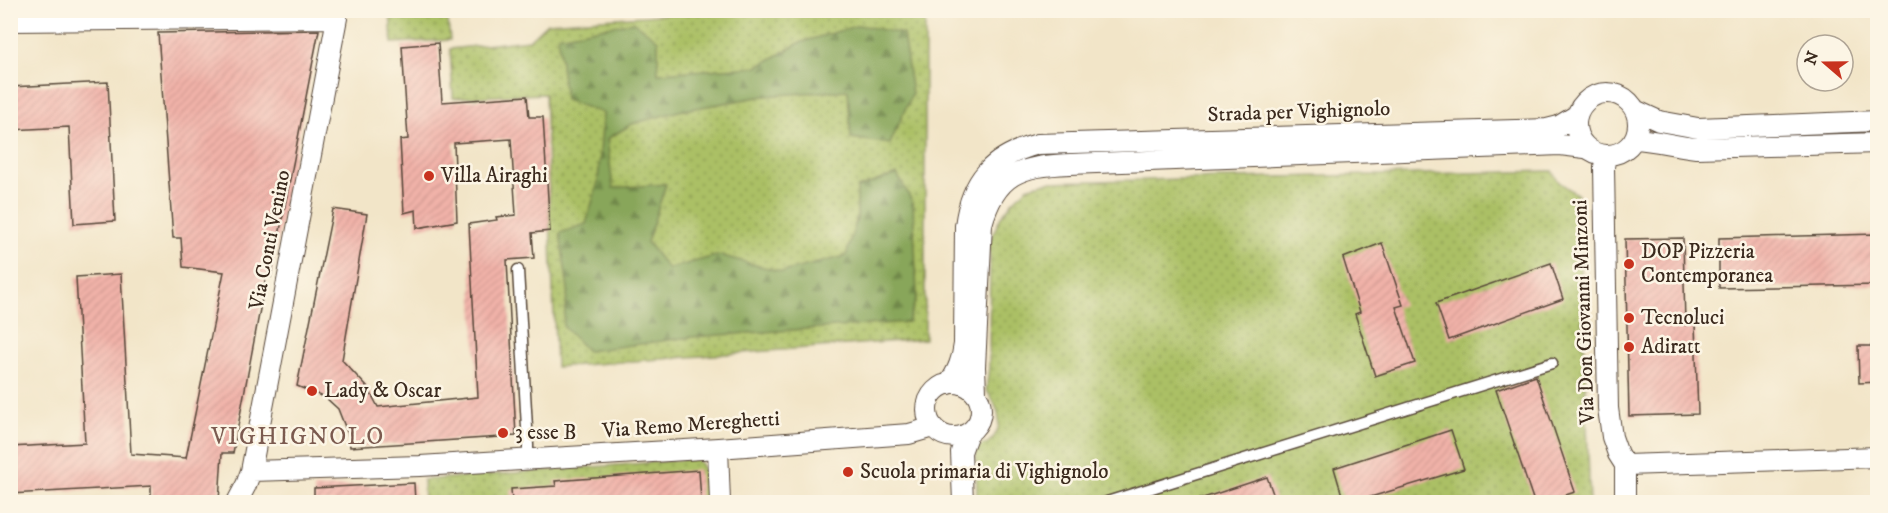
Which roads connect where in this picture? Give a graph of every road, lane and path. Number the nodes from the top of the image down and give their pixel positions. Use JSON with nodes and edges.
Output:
{"nodes":[{"id":1,"x":10,"y":21,"type":"edge"},
{"id":2,"x":1635,"y":110,"type":"junction"},
{"id":3,"x":1577,"y":115,"type":"junction"},
{"id":4,"x":1878,"y":121,"type":"edge"},
{"id":5,"x":1635,"y":139,"type":"junction"},
{"id":6,"x":1878,"y":143,"type":"edge"},
{"id":7,"x":1585,"y":148,"type":"junction"},
{"id":8,"x":1606,"y":155,"type":"junction"},
{"id":9,"x":518,"y":270,"type":"dead end"},
{"id":10,"x":1552,"y":363,"type":"dead end"},
{"id":11,"x":949,"y":384,"type":"junction"},
{"id":12,"x":976,"y":393,"type":"junction"},
{"id":13,"x":926,"y":425,"type":"junction"},
{"id":14,"x":960,"y":441,"type":"junction"},
{"id":15,"x":718,"y":448,"type":"junction"},
{"id":16,"x":1878,"y":456,"type":"edge"},
{"id":17,"x":528,"y":458,"type":"junction"},
{"id":18,"x":1625,"y":465,"type":"junction"},
{"id":19,"x":251,"y":471,"type":"junction"},
{"id":20,"x":237,"y":502,"type":"edge"},
{"id":21,"x":720,"y":502,"type":"edge"},
{"id":22,"x":963,"y":502,"type":"edge"},
{"id":23,"x":1107,"y":502,"type":"edge"},
{"id":24,"x":1625,"y":502,"type":"edge"}],
"edges":[{"from":1,"to":19,"type":"street","name":"Via Conti Venino"},
{"from":2,"to":3,"type":"street"},
{"from":2,"to":4,"type":"street"},
{"from":2,"to":5,"type":"street"},
{"from":3,"to":7,"type":"street"},
{"from":3,"to":11,"type":"street","name":"Strada per Vighignolo"},
{"from":5,"to":6,"type":"street"},
{"from":5,"to":8,"type":"street"},
{"from":7,"to":8,"type":"street"},
{"from":7,"to":12,"type":"street","name":"Strada per Vighignolo"},
{"from":8,"to":18,"type":"street","name":"Via Don Giovanni Minzoni"},
{"from":9,"to":17,"type":"lane"},
{"from":10,"to":23,"type":"lane"},
{"from":11,"to":12,"type":"street"},
{"from":11,"to":13,"type":"street"},
{"from":12,"to":14,"type":"street"},
{"from":13,"to":14,"type":"street"},
{"from":13,"to":15,"type":"street","name":"Via Remo Mereghetti"},
{"from":14,"to":22,"type":"street"},
{"from":15,"to":17,"type":"street","name":"Via Remo Mereghetti"},
{"from":15,"to":21,"type":"street"},
{"from":16,"to":18,"type":"street"},
{"from":17,"to":19,"type":"street","name":"Via Remo Mereghetti"},
{"from":18,"to":24,"type":"street","name":"Via Don Giovanni Minzoni"},
{"from":19,"to":20,"type":"street","name":"Via Conti Venino"}]}
